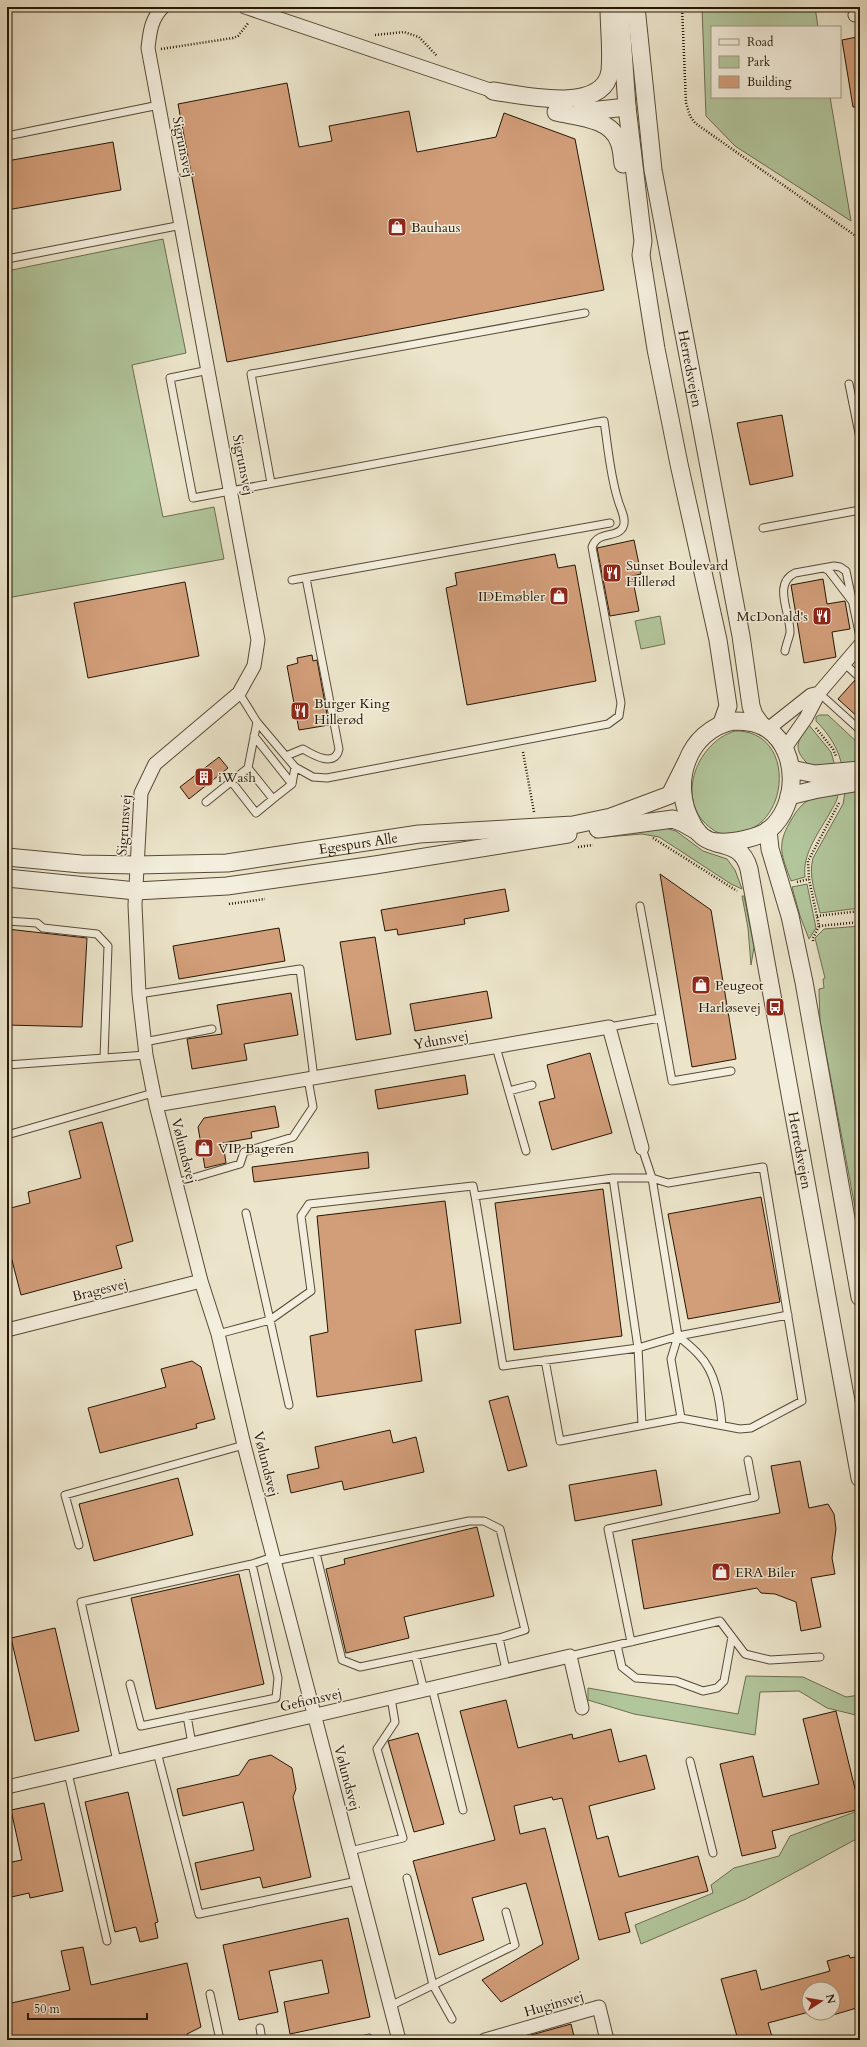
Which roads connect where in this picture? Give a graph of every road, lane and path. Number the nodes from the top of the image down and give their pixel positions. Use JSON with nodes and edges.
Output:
{"nodes":[{"id":1,"x":163,"y":7,"type":"edge"},
{"id":2,"x":609,"y":7,"type":"edge"},
{"id":3,"x":620,"y":7,"type":"edge"},
{"id":4,"x":628,"y":7,"type":"edge"},
{"id":5,"x":636,"y":7,"type":"edge"},
{"id":6,"x":682,"y":7,"type":"edge"},
{"id":7,"x":250,"y":9,"type":"edge"},
{"id":8,"x":374,"y":35,"type":"dead end"},
{"id":9,"x":149,"y":51,"type":"junction"},
{"id":10,"x":440,"y":58,"type":"dead end"},
{"id":11,"x":493,"y":91,"type":"junction"},
{"id":12,"x":159,"y":105,"type":"junction"},
{"id":13,"x":627,"y":107,"type":"junction"},
{"id":14,"x":556,"y":112,"type":"junction"},
{"id":15,"x":7,"y":136,"type":"edge"},
{"id":16,"x":182,"y":225,"type":"junction"},
{"id":17,"x":860,"y":239,"type":"edge"},
{"id":18,"x":641,"y":255,"type":"junction"},
{"id":19,"x":7,"y":259,"type":"edge"},
{"id":20,"x":584,"y":313,"type":"dead end"},
{"id":21,"x":209,"y":370,"type":"junction"},
{"id":22,"x":849,"y":384,"type":"dead end"},
{"id":23,"x":860,"y":438,"type":"edge"},
{"id":24,"x":271,"y":484,"type":"junction"},
{"id":25,"x":232,"y":491,"type":"junction"},
{"id":26,"x":860,"y":510,"type":"edge"},
{"id":27,"x":610,"y":524,"type":"dead end"},
{"id":28,"x":763,"y":528,"type":"dead end"},
{"id":29,"x":824,"y":568,"type":"junction"},
{"id":30,"x":306,"y":578,"type":"junction"},
{"id":31,"x":292,"y":580,"type":"dead end"},
{"id":32,"x":853,"y":603,"type":"junction"},
{"id":33,"x":860,"y":637,"type":"edge"},
{"id":34,"x":860,"y":645,"type":"edge"},
{"id":35,"x":784,"y":651,"type":"dead end"},
{"id":36,"x":844,"y":663,"type":"junction"},
{"id":37,"x":859,"y":674,"type":"edge"},
{"id":38,"x":239,"y":693,"type":"junction"},
{"id":39,"x":819,"y":693,"type":"junction"},
{"id":40,"x":806,"y":718,"type":"junction"},
{"id":41,"x":257,"y":722,"type":"junction"},
{"id":42,"x":722,"y":723,"type":"junction"},
{"id":43,"x":765,"y":728,"type":"junction"},
{"id":44,"x":860,"y":730,"type":"edge"},
{"id":45,"x":254,"y":736,"type":"junction"},
{"id":46,"x":521,"y":741,"type":"junction"},
{"id":47,"x":785,"y":748,"type":"junction"},
{"id":48,"x":286,"y":756,"type":"junction"},
{"id":49,"x":686,"y":763,"type":"junction"},
{"id":50,"x":295,"y":767,"type":"junction"},
{"id":51,"x":248,"y":768,"type":"junction"},
{"id":52,"x":791,"y":769,"type":"junction"},
{"id":53,"x":860,"y":770,"type":"edge"},
{"id":54,"x":839,"y":780,"type":"junction"},
{"id":55,"x":231,"y":781,"type":"junction"},
{"id":56,"x":860,"y":782,"type":"edge"},
{"id":57,"x":292,"y":784,"type":"junction"},
{"id":58,"x":789,"y":796,"type":"junction"},
{"id":59,"x":273,"y":799,"type":"junction"},
{"id":60,"x":206,"y":802,"type":"dead end"},
{"id":61,"x":537,"y":826,"type":"junction"},
{"id":62,"x":768,"y":830,"type":"junction"},
{"id":63,"x":697,"y":831,"type":"junction"},
{"id":64,"x":646,"y":837,"type":"dead end"},
{"id":65,"x":716,"y":843,"type":"junction"},
{"id":66,"x":597,"y":844,"type":"dead end"},
{"id":67,"x":574,"y":848,"type":"dead end"},
{"id":68,"x":7,"y":857,"type":"edge"},
{"id":69,"x":137,"y":865,"type":"junction"},
{"id":70,"x":7,"y":878,"type":"edge"},
{"id":71,"x":808,"y":879,"type":"junction"},
{"id":72,"x":781,"y":886,"type":"junction"},
{"id":73,"x":136,"y":891,"type":"junction"},
{"id":74,"x":754,"y":892,"type":"junction"},
{"id":75,"x":268,"y":898,"type":"dead end"},
{"id":76,"x":221,"y":904,"type":"dead end"},
{"id":77,"x":640,"y":906,"type":"dead end"},
{"id":78,"x":860,"y":911,"type":"edge"},
{"id":79,"x":817,"y":916,"type":"junction"},
{"id":80,"x":7,"y":921,"type":"edge"},
{"id":81,"x":860,"y":922,"type":"edge"},
{"id":82,"x":139,"y":994,"type":"junction"},
{"id":83,"x":660,"y":1018,"type":"junction"},
{"id":84,"x":609,"y":1028,"type":"junction"},
{"id":85,"x":212,"y":1029,"type":"dead end"},
{"id":86,"x":496,"y":1047,"type":"junction"},
{"id":87,"x":145,"y":1048,"type":"junction"},
{"id":88,"x":104,"y":1058,"type":"junction"},
{"id":89,"x":7,"y":1065,"type":"edge"},
{"id":90,"x":731,"y":1071,"type":"dead end"},
{"id":91,"x":311,"y":1078,"type":"junction"},
{"id":92,"x":532,"y":1085,"type":"dead end"},
{"id":93,"x":509,"y":1091,"type":"junction"},
{"id":94,"x":155,"y":1099,"type":"junction"},
{"id":95,"x":7,"y":1135,"type":"edge"},
{"id":96,"x":642,"y":1148,"type":"joint"},
{"id":97,"x":526,"y":1151,"type":"dead end"},
{"id":98,"x":614,"y":1178,"type":"junction"},
{"id":99,"x":652,"y":1178,"type":"junction"},
{"id":100,"x":176,"y":1183,"type":"junction"},
{"id":101,"x":475,"y":1196,"type":"junction"},
{"id":102,"x":246,"y":1213,"type":"dead end"},
{"id":103,"x":201,"y":1281,"type":"junction"},
{"id":104,"x":860,"y":1297,"type":"edge"},
{"id":105,"x":788,"y":1315,"type":"junction"},
{"id":106,"x":270,"y":1320,"type":"junction"},
{"id":107,"x":7,"y":1330,"type":"edge"},
{"id":108,"x":218,"y":1334,"type":"junction"},
{"id":109,"x":678,"y":1336,"type":"junction"},
{"id":110,"x":638,"y":1348,"type":"junction"},
{"id":111,"x":545,"y":1360,"type":"junction"},
{"id":112,"x":290,"y":1404,"type":"dead end"},
{"id":113,"x":681,"y":1418,"type":"junction"},
{"id":114,"x":642,"y":1425,"type":"junction"},
{"id":115,"x":722,"y":1425,"type":"junction"},
{"id":116,"x":244,"y":1445,"type":"junction"},
{"id":117,"x":748,"y":1460,"type":"dead end"},
{"id":118,"x":860,"y":1478,"type":"edge"},
{"id":119,"x":79,"y":1545,"type":"dead end"},
{"id":120,"x":316,"y":1554,"type":"junction"},
{"id":121,"x":274,"y":1559,"type":"junction"},
{"id":122,"x":252,"y":1564,"type":"junction"},
{"id":123,"x":732,"y":1637,"type":"junction"},
{"id":124,"x":499,"y":1638,"type":"junction"},
{"id":125,"x":631,"y":1642,"type":"junction"},
{"id":126,"x":617,"y":1645,"type":"junction"},
{"id":127,"x":415,"y":1655,"type":"junction"},
{"id":128,"x":570,"y":1656,"type":"junction"},
{"id":129,"x":820,"y":1657,"type":"dead end"},
{"id":130,"x":506,"y":1670,"type":"junction"},
{"id":131,"x":130,"y":1684,"type":"dead end"},
{"id":132,"x":428,"y":1689,"type":"junction"},
{"id":133,"x":391,"y":1698,"type":"junction"},
{"id":134,"x":582,"y":1708,"type":"dead end"},
{"id":135,"x":187,"y":1716,"type":"junction"},
{"id":136,"x":315,"y":1716,"type":"junction"},
{"id":137,"x":192,"y":1744,"type":"junction"},
{"id":138,"x":157,"y":1752,"type":"junction"},
{"id":139,"x":118,"y":1761,"type":"junction"},
{"id":140,"x":690,"y":1761,"type":"dead end"},
{"id":141,"x":68,"y":1773,"type":"junction"},
{"id":142,"x":7,"y":1787,"type":"edge"},
{"id":143,"x":463,"y":1810,"type":"dead end"},
{"id":144,"x":350,"y":1851,"type":"junction"},
{"id":145,"x":713,"y":1853,"type":"dead end"},
{"id":146,"x":407,"y":1878,"type":"dead end"},
{"id":147,"x":357,"y":1881,"type":"junction"},
{"id":148,"x":506,"y":1912,"type":"dead end"},
{"id":149,"x":107,"y":1941,"type":"dead end"},
{"id":150,"x":434,"y":1985,"type":"junction"},
{"id":151,"x":210,"y":1994,"type":"dead end"},
{"id":152,"x":390,"y":2006,"type":"junction"},
{"id":153,"x":452,"y":2019,"type":"dead end"},
{"id":154,"x":260,"y":2028,"type":"dead end"},
{"id":155,"x":220,"y":2040,"type":"edge"},
{"id":156,"x":262,"y":2040,"type":"edge"},
{"id":157,"x":399,"y":2040,"type":"edge"},
{"id":158,"x":485,"y":2040,"type":"edge"},
{"id":159,"x":607,"y":2040,"type":"edge"}],
"edges":[{"from":1,"to":9,"type":"street","name":"Sigrunsvej"},
{"from":2,"to":11,"type":"street"},
{"from":3,"to":13,"type":"street","name":"Herredsvejen"},
{"from":4,"to":13,"type":"street"},
{"from":5,"to":43,"type":"street","name":"Herredsvejen"},
{"from":6,"to":17,"type":"path"},
{"from":7,"to":9,"type":"path"},
{"from":7,"to":11,"type":"street"},
{"from":8,"to":10,"type":"path"},
{"from":9,"to":12,"type":"street","name":"Sigrunsvej"},
{"from":11,"to":14,"type":"street"},
{"from":12,"to":15,"type":"lane"},
{"from":12,"to":16,"type":"street","name":"Sigrunsvej"},
{"from":13,"to":14,"type":"street"},
{"from":13,"to":18,"type":"street","name":"Herredsvejen"},
{"from":14,"to":18,"type":"street"},
{"from":16,"to":19,"type":"lane"},
{"from":16,"to":21,"type":"street","name":"Sigrunsvej"},
{"from":18,"to":42,"type":"street","name":"Herredsvejen"},
{"from":20,"to":24,"type":"lane"},
{"from":21,"to":25,"type":"street","name":"Sigrunsvej"},
{"from":21,"to":25,"type":"lane"},
{"from":22,"to":23,"type":"lane"},
{"from":24,"to":25,"type":"lane"},
{"from":24,"to":46,"type":"lane"},
{"from":25,"to":38,"type":"street","name":"Sigrunsvej"},
{"from":26,"to":28,"type":"lane"},
{"from":27,"to":30,"type":"lane"},
{"from":29,"to":32,"type":"lane"},
{"from":29,"to":32,"type":"lane"},
{"from":29,"to":35,"type":"lane"},
{"from":30,"to":31,"type":"lane"},
{"from":30,"to":48,"type":"lane"},
{"from":32,"to":33,"type":"lane"},
{"from":34,"to":36,"type":"street"},
{"from":36,"to":37,"type":"lane"},
{"from":36,"to":39,"type":"street"},
{"from":38,"to":41,"type":"lane"},
{"from":38,"to":69,"type":"street","name":"Sigrunsvej"},
{"from":39,"to":40,"type":"street"},
{"from":39,"to":43,"type":"street"},
{"from":39,"to":44,"type":"lane"},
{"from":40,"to":47,"type":"street"},
{"from":40,"to":54,"type":"path"},
{"from":41,"to":45,"type":"lane"},
{"from":41,"to":48,"type":"lane"},
{"from":42,"to":43,"type":"street"},
{"from":42,"to":49,"type":"street"},
{"from":43,"to":47,"type":"street"},
{"from":45,"to":51,"type":"lane"},
{"from":45,"to":57,"type":"lane"},
{"from":46,"to":50,"type":"lane"},
{"from":46,"to":61,"type":"path"},
{"from":47,"to":52,"type":"street"},
{"from":48,"to":50,"type":"lane"},
{"from":49,"to":61,"type":"street","name":"Egespurs Alle"},
{"from":49,"to":63,"type":"street"},
{"from":50,"to":57,"type":"lane"},
{"from":51,"to":55,"type":"lane"},
{"from":51,"to":59,"type":"lane"},
{"from":52,"to":54,"type":"street"},
{"from":52,"to":58,"type":"street"},
{"from":53,"to":54,"type":"street"},
{"from":54,"to":56,"type":"street"},
{"from":54,"to":58,"type":"street"},
{"from":54,"to":71,"type":"path"},
{"from":55,"to":59,"type":"lane"},
{"from":55,"to":60,"type":"lane"},
{"from":57,"to":59,"type":"lane"},
{"from":58,"to":62,"type":"street"},
{"from":61,"to":69,"type":"street","name":"Egespurs Alle"},
{"from":62,"to":65,"type":"street"},
{"from":62,"to":72,"type":"street"},
{"from":63,"to":65,"type":"street"},
{"from":63,"to":73,"type":"street","name":"Egespurs Alle"},
{"from":64,"to":74,"type":"path"},
{"from":65,"to":74,"type":"street","name":"Herredsvejen"},
{"from":66,"to":67,"type":"path"},
{"from":68,"to":69,"type":"street","name":"Egespurs Alle"},
{"from":69,"to":73,"type":"street","name":"Sigrunsvej"},
{"from":70,"to":73,"type":"street","name":"Egespurs Alle"},
{"from":71,"to":72,"type":"path"},
{"from":71,"to":79,"type":"path"},
{"from":72,"to":104,"type":"street"},
{"from":73,"to":82,"type":"street","name":"Vølundsvej"},
{"from":74,"to":118,"type":"street","name":"Herredsvejen"},
{"from":75,"to":76,"type":"path"},
{"from":77,"to":83,"type":"lane"},
{"from":78,"to":79,"type":"path"},
{"from":79,"to":81,"type":"path"},
{"from":80,"to":88,"type":"lane"},
{"from":82,"to":87,"type":"street","name":"Vølundsvej"},
{"from":82,"to":91,"type":"lane"},
{"from":83,"to":84,"type":"lane"},
{"from":83,"to":90,"type":"lane"},
{"from":84,"to":86,"type":"street","name":"Ydunsvej"},
{"from":84,"to":96,"type":"street"},
{"from":85,"to":87,"type":"lane"},
{"from":86,"to":91,"type":"street","name":"Ydunsvej"},
{"from":86,"to":93,"type":"lane"},
{"from":87,"to":88,"type":"lane"},
{"from":87,"to":94,"type":"street","name":"Vølundsvej"},
{"from":88,"to":89,"type":"lane"},
{"from":91,"to":94,"type":"street","name":"Ydunsvej"},
{"from":91,"to":100,"type":"lane"},
{"from":92,"to":93,"type":"lane"},
{"from":93,"to":97,"type":"lane"},
{"from":94,"to":95,"type":"lane"},
{"from":94,"to":100,"type":"street","name":"Vølundsvej"},
{"from":96,"to":99,"type":"lane"},
{"from":98,"to":99,"type":"lane"},
{"from":98,"to":101,"type":"lane"},
{"from":98,"to":110,"type":"lane"},
{"from":99,"to":105,"type":"lane"},
{"from":99,"to":109,"type":"lane"},
{"from":100,"to":103,"type":"street","name":"Vølundsvej"},
{"from":101,"to":106,"type":"lane"},
{"from":101,"to":111,"type":"lane"},
{"from":102,"to":106,"type":"lane"},
{"from":103,"to":107,"type":"street","name":"Bragesvej"},
{"from":103,"to":108,"type":"street","name":"Vølundsvej"},
{"from":105,"to":109,"type":"lane"},
{"from":105,"to":115,"type":"lane"},
{"from":106,"to":108,"type":"lane"},
{"from":106,"to":112,"type":"lane"},
{"from":108,"to":116,"type":"street","name":"Vølundsvej"},
{"from":109,"to":110,"type":"lane"},
{"from":109,"to":113,"type":"lane"},
{"from":109,"to":115,"type":"lane"},
{"from":110,"to":111,"type":"lane"},
{"from":110,"to":114,"type":"lane"},
{"from":111,"to":114,"type":"lane"},
{"from":113,"to":114,"type":"lane"},
{"from":113,"to":115,"type":"lane"},
{"from":116,"to":119,"type":"lane"},
{"from":116,"to":121,"type":"street","name":"Vølundsvej"},
{"from":117,"to":125,"type":"lane"},
{"from":120,"to":121,"type":"lane"},
{"from":120,"to":124,"type":"lane"},
{"from":120,"to":127,"type":"lane"},
{"from":121,"to":122,"type":"lane"},
{"from":121,"to":136,"type":"street","name":"Vølundsvej"},
{"from":122,"to":135,"type":"lane"},
{"from":122,"to":139,"type":"lane"},
{"from":123,"to":125,"type":"lane"},
{"from":123,"to":126,"type":"lane"},
{"from":123,"to":129,"type":"lane"},
{"from":124,"to":127,"type":"lane"},
{"from":124,"to":130,"type":"lane"},
{"from":125,"to":126,"type":"lane"},
{"from":126,"to":128,"type":"lane"},
{"from":127,"to":132,"type":"lane"},
{"from":128,"to":130,"type":"street","name":"Gefionsvej"},
{"from":128,"to":134,"type":"street"},
{"from":130,"to":132,"type":"street","name":"Gefionsvej"},
{"from":131,"to":135,"type":"lane"},
{"from":132,"to":133,"type":"street","name":"Gefionsvej"},
{"from":132,"to":143,"type":"lane"},
{"from":133,"to":136,"type":"street","name":"Gefionsvej"},
{"from":133,"to":144,"type":"lane"},
{"from":135,"to":137,"type":"lane"},
{"from":136,"to":137,"type":"street","name":"Gefionsvej"},
{"from":136,"to":144,"type":"street","name":"Vølundsvej"},
{"from":137,"to":138,"type":"street","name":"Gefionsvej"},
{"from":138,"to":139,"type":"street","name":"Gefionsvej"},
{"from":138,"to":147,"type":"lane"},
{"from":139,"to":141,"type":"street","name":"Gefionsvej"},
{"from":140,"to":145,"type":"lane"},
{"from":141,"to":142,"type":"street","name":"Gefionsvej"},
{"from":141,"to":149,"type":"lane"},
{"from":144,"to":147,"type":"street","name":"Vølundsvej"},
{"from":146,"to":150,"type":"lane"},
{"from":147,"to":152,"type":"street","name":"Vølundsvej"},
{"from":148,"to":150,"type":"lane"},
{"from":150,"to":152,"type":"lane"},
{"from":150,"to":153,"type":"lane"},
{"from":151,"to":155,"type":"lane"},
{"from":152,"to":157,"type":"street","name":"Vølundsvej"},
{"from":154,"to":156,"type":"lane"},
{"from":158,"to":159,"type":"street","name":"Huginsvej"}]}
